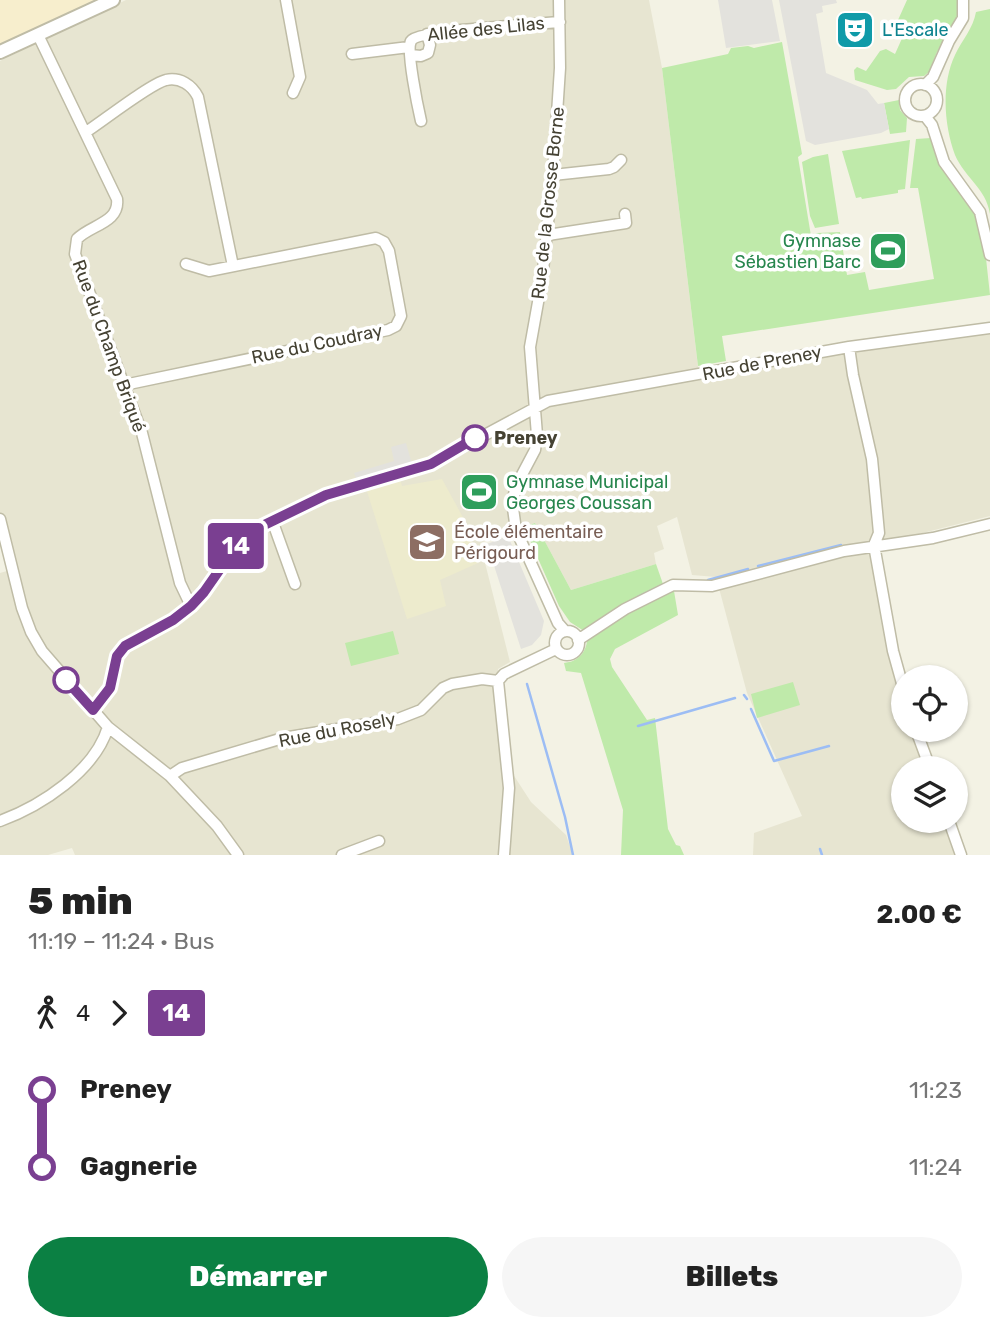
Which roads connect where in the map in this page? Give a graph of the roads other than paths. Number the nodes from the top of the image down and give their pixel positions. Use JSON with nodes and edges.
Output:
{"nodes":[{"id":1,"x":113,"y":0,"type":"edge"},
{"id":2,"x":286,"y":0,"type":"edge"},
{"id":3,"x":559,"y":0,"type":"edge"},
{"id":4,"x":962,"y":0,"type":"edge"},
{"id":5,"x":560,"y":22,"type":"junction"},
{"id":6,"x":427,"y":33,"type":"junction"},
{"id":7,"x":38,"y":35,"type":"junction"},
{"id":8,"x":409,"y":51,"type":"junction"},
{"id":9,"x":0,"y":52,"type":"edge"},
{"id":10,"x":352,"y":54,"type":"dead end"},
{"id":11,"x":925,"y":85,"type":"junction"},
{"id":12,"x":293,"y":93,"type":"dead end"},
{"id":13,"x":925,"y":116,"type":"junction"},
{"id":14,"x":421,"y":121,"type":"dead end"},
{"id":15,"x":86,"y":132,"type":"junction"},
{"id":16,"x":621,"y":160,"type":"dead end"},
{"id":17,"x":553,"y":175,"type":"junction"},
{"id":18,"x":625,"y":214,"type":"dead end"},
{"id":19,"x":548,"y":235,"type":"junction"},
{"id":20,"x":990,"y":255,"type":"edge"},
{"id":21,"x":186,"y":264,"type":"dead end"},
{"id":22,"x":233,"y":266,"type":"junction"},
{"id":23,"x":990,"y":328,"type":"edge"},
{"id":24,"x":849,"y":347,"type":"junction"},
{"id":25,"x":124,"y":385,"type":"junction"},
{"id":26,"x":535,"y":406,"type":"junction"},
{"id":27,"x":0,"y":519,"type":"edge"},
{"id":28,"x":272,"y":520,"type":"junction"},
{"id":29,"x":990,"y":524,"type":"edge"},
{"id":30,"x":874,"y":545,"type":"junction"},
{"id":31,"x":295,"y":584,"type":"dead end"},
{"id":32,"x":191,"y":606,"type":"junction"},
{"id":33,"x":565,"y":631,"type":"junction"},
{"id":34,"x":578,"y":640,"type":"junction"},
{"id":35,"x":556,"y":649,"type":"junction"},
{"id":36,"x":897,"y":665,"type":"edge"},
{"id":37,"x":498,"y":681,"type":"junction"},
{"id":38,"x":93,"y":710,"type":"junction"},
{"id":39,"x":108,"y":727,"type":"junction"},
{"id":40,"x":170,"y":776,"type":"junction"},
{"id":41,"x":0,"y":821,"type":"edge"},
{"id":42,"x":953,"y":833,"type":"edge"},
{"id":43,"x":379,"y":841,"type":"dead end"},
{"id":44,"x":238,"y":855,"type":"edge"},
{"id":45,"x":342,"y":855,"type":"edge"},
{"id":46,"x":504,"y":855,"type":"edge"},
{"id":47,"x":961,"y":855,"type":"edge"}],
"edges":[{"from":1,"to":7,"type":"street"},
{"from":2,"to":12,"type":"street"},
{"from":3,"to":5,"type":"street","name":"Rue de la Grosse Borne"},
{"from":4,"to":11,"type":"street"},
{"from":5,"to":6,"type":"street","name":"Allée des Lilas"},
{"from":5,"to":17,"type":"street","name":"Rue de la Grosse Borne"},
{"from":6,"to":8,"type":"street","name":"Allée des Lilas"},
{"from":6,"to":8,"type":"street"},
{"from":7,"to":9,"type":"street"},
{"from":7,"to":15,"type":"street","name":"Rue du Champ Briqué"},
{"from":8,"to":10,"type":"street"},
{"from":8,"to":14,"type":"street","name":"Allée des Lilas"},
{"from":11,"to":13,"type":"street"},
{"from":11,"to":13,"type":"street"},
{"from":13,"to":20,"type":"street"},
{"from":15,"to":22,"type":"street"},
{"from":15,"to":25,"type":"street","name":"Rue du Champ Briqué"},
{"from":16,"to":17,"type":"street"},
{"from":17,"to":19,"type":"street","name":"Rue de la Grosse Borne"},
{"from":18,"to":19,"type":"street"},
{"from":19,"to":26,"type":"street","name":"Rue de la Grosse Borne"},
{"from":21,"to":22,"type":"street","name":"Rue du Coudray"},
{"from":22,"to":25,"type":"street","name":"Rue du Coudray"},
{"from":23,"to":24,"type":"street","name":"Rue de Preney"},
{"from":24,"to":26,"type":"street","name":"Rue de Preney"},
{"from":24,"to":30,"type":"street"},
{"from":25,"to":32,"type":"street","name":"Rue du Champ Briqué"},
{"from":26,"to":28,"type":"street","name":"Rue de Preney"},
{"from":26,"to":33,"type":"street","name":"Rue de la Grosse Borne"},
{"from":27,"to":38,"type":"street"},
{"from":28,"to":31,"type":"street"},
{"from":28,"to":32,"type":"street","name":"Rue de Preney"},
{"from":29,"to":30,"type":"street"},
{"from":30,"to":34,"type":"street"},
{"from":30,"to":36,"type":"street"},
{"from":32,"to":38,"type":"street","name":"Rue de Preney"},
{"from":33,"to":34,"type":"street"},
{"from":33,"to":35,"type":"street"},
{"from":34,"to":35,"type":"street"},
{"from":35,"to":37,"type":"street"},
{"from":37,"to":40,"type":"street","name":"Rue du Rosely"},
{"from":37,"to":46,"type":"street"},
{"from":38,"to":39,"type":"street"},
{"from":39,"to":40,"type":"street"},
{"from":39,"to":41,"type":"street"},
{"from":40,"to":44,"type":"street"},
{"from":42,"to":47,"type":"street"},
{"from":43,"to":45,"type":"street"}]}
